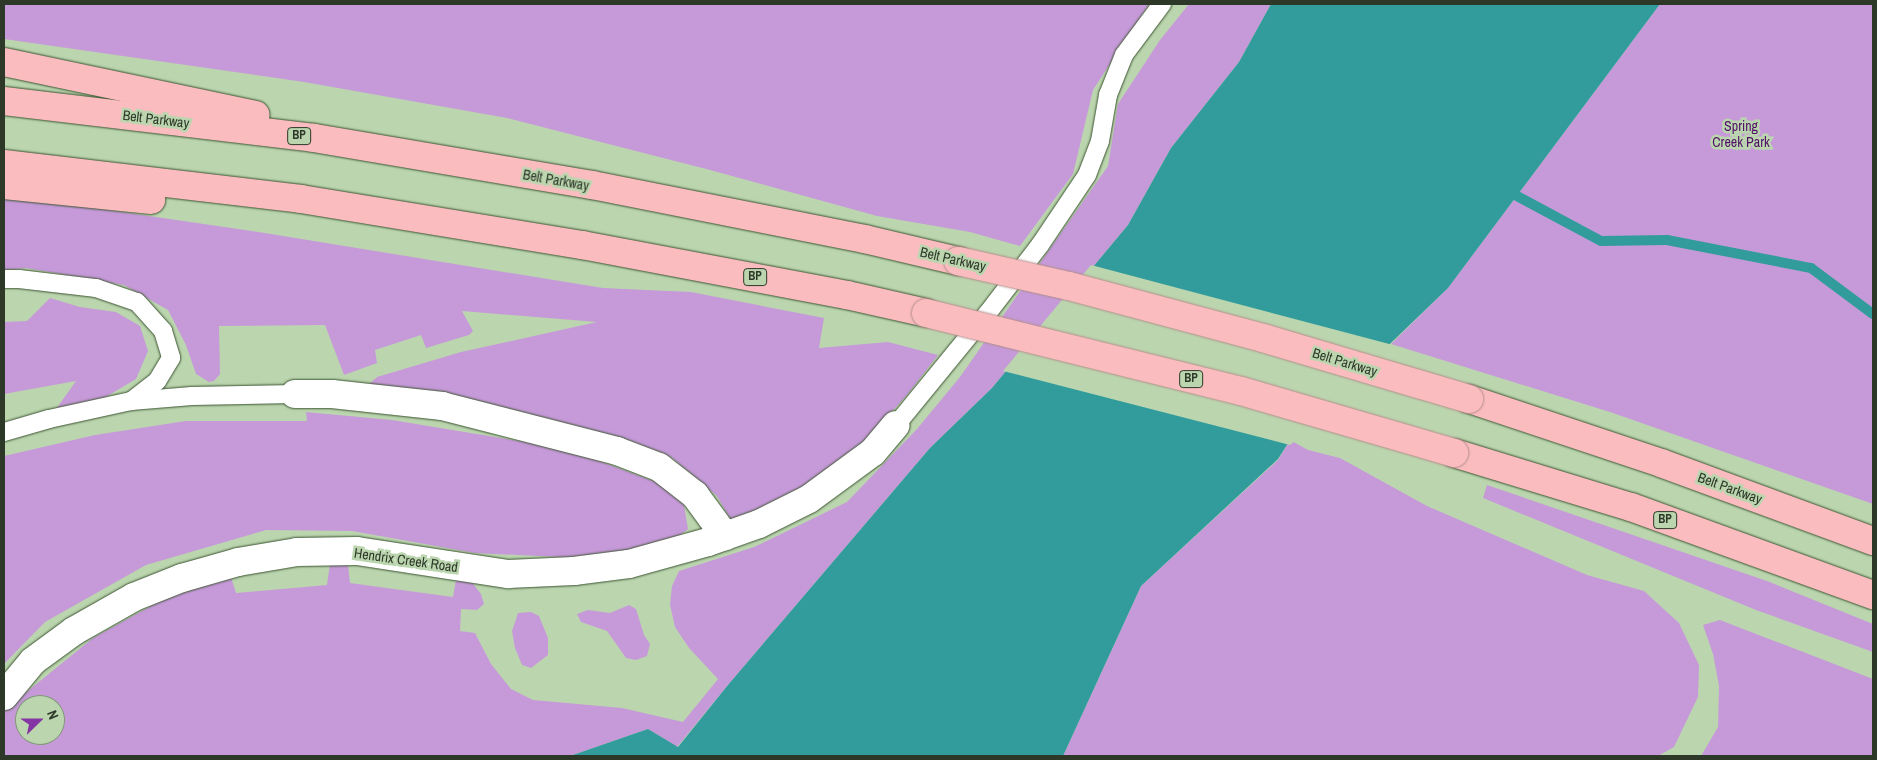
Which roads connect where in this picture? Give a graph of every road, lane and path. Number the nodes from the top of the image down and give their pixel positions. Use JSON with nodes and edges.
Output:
{"nodes":[{"id":1,"x":1162,"y":4,"type":"edge"},
{"id":2,"x":4,"y":62,"type":"edge"},
{"id":3,"x":4,"y":101,"type":"edge"},
{"id":4,"x":4,"y":164,"type":"edge"},
{"id":5,"x":4,"y":185,"type":"edge"},
{"id":6,"x":592,"y":186,"type":"junction"},
{"id":7,"x":582,"y":245,"type":"junction"},
{"id":8,"x":4,"y":279,"type":"edge"},
{"id":9,"x":295,"y":394,"type":"joint"},
{"id":10,"x":131,"y":401,"type":"junction"},
{"id":11,"x":896,"y":425,"type":"joint"},
{"id":12,"x":4,"y":432,"type":"edge"},
{"id":13,"x":725,"y":536,"type":"junction"},
{"id":14,"x":1873,"y":541,"type":"edge"},
{"id":15,"x":1873,"y":595,"type":"edge"},
{"id":16,"x":4,"y":696,"type":"edge"}],
"edges":[{"from":1,"to":11,"type":"lane"},
{"from":2,"to":6,"type":"highway"},
{"from":3,"to":6,"type":"highway","name":"Belt Parkway","number":"BP"},
{"from":4,"to":7,"type":"highway","number":"BP"},
{"from":5,"to":7,"type":"highway"},
{"from":6,"to":14,"type":"highway","name":"Belt Parkway","number":"BP","bridge":true},
{"from":7,"to":15,"type":"highway","number":"BP","bridge":true},
{"from":8,"to":10,"type":"lane"},
{"from":9,"to":10,"type":"lane"},
{"from":9,"to":13,"type":"street"},
{"from":10,"to":12,"type":"lane"},
{"from":11,"to":13,"type":"street","name":"Hendrix Creek Road"},
{"from":13,"to":16,"type":"street","name":"Hendrix Creek Road"}]}
